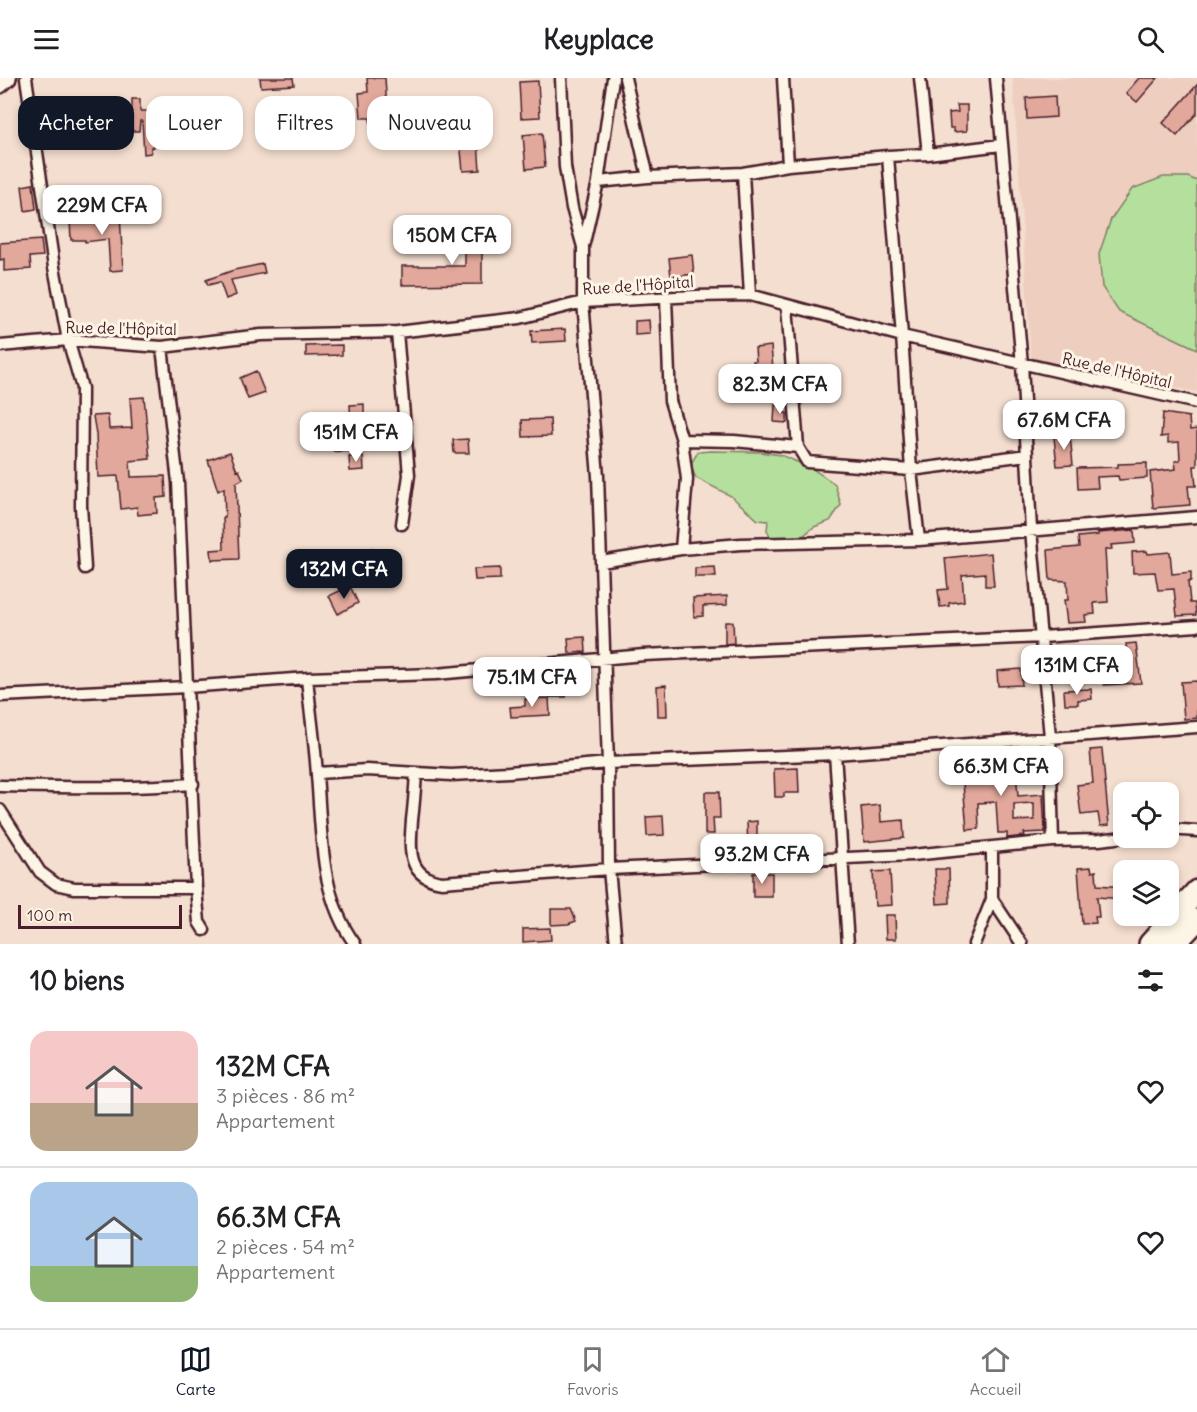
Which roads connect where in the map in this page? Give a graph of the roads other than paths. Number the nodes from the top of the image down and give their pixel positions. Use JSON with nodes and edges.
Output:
{"nodes":[{"id":1,"x":8,"y":78,"type":"edge"},
{"id":2,"x":26,"y":78,"type":"edge"},
{"id":3,"x":561,"y":78,"type":"edge"},
{"id":4,"x":613,"y":78,"type":"edge"},
{"id":5,"x":625,"y":78,"type":"edge"},
{"id":6,"x":783,"y":78,"type":"edge"},
{"id":7,"x":920,"y":78,"type":"edge"},
{"id":8,"x":996,"y":78,"type":"edge"},
{"id":9,"x":0,"y":85,"type":"edge"},
{"id":10,"x":1001,"y":145,"type":"junction"},
{"id":11,"x":928,"y":154,"type":"junction"},
{"id":12,"x":888,"y":156,"type":"junction"},
{"id":13,"x":788,"y":165,"type":"junction"},
{"id":14,"x":743,"y":173,"type":"junction"},
{"id":15,"x":648,"y":177,"type":"junction"},
{"id":16,"x":598,"y":182,"type":"junction"},
{"id":17,"x":583,"y":247,"type":"junction"},
{"id":18,"x":750,"y":295,"type":"junction"},
{"id":19,"x":666,"y":298,"type":"junction"},
{"id":20,"x":583,"y":302,"type":"junction"},
{"id":21,"x":787,"y":306,"type":"junction"},
{"id":22,"x":397,"y":332,"type":"junction"},
{"id":23,"x":902,"y":336,"type":"junction"},
{"id":24,"x":68,"y":340,"type":"junction"},
{"id":25,"x":0,"y":346,"type":"edge"},
{"id":26,"x":162,"y":347,"type":"junction"},
{"id":27,"x":1022,"y":363,"type":"junction"},
{"id":28,"x":1197,"y":404,"type":"edge"},
{"id":29,"x":682,"y":440,"type":"junction"},
{"id":30,"x":798,"y":447,"type":"junction"},
{"id":31,"x":1027,"y":455,"type":"junction"},
{"id":32,"x":910,"y":470,"type":"junction"},
{"id":33,"x":1197,"y":517,"type":"edge"},
{"id":34,"x":402,"y":524,"type":"dead end"},
{"id":35,"x":1031,"y":531,"type":"junction"},
{"id":36,"x":919,"y":540,"type":"junction"},
{"id":37,"x":681,"y":549,"type":"junction"},
{"id":38,"x":601,"y":562,"type":"junction"},
{"id":39,"x":86,"y":568,"type":"dead end"},
{"id":40,"x":1197,"y":626,"type":"edge"},
{"id":41,"x":1042,"y":637,"type":"junction"},
{"id":42,"x":604,"y":658,"type":"junction"},
{"id":43,"x":307,"y":678,"type":"junction"},
{"id":44,"x":187,"y":687,"type":"junction"},
{"id":45,"x":0,"y":696,"type":"edge"},
{"id":46,"x":1197,"y":727,"type":"edge"},
{"id":47,"x":1050,"y":737,"type":"junction"},
{"id":48,"x":835,"y":754,"type":"junction"},
{"id":49,"x":608,"y":763,"type":"junction"},
{"id":50,"x":317,"y":773,"type":"junction"},
{"id":51,"x":416,"y":773,"type":"junction"},
{"id":52,"x":193,"y":784,"type":"junction"},
{"id":53,"x":0,"y":786,"type":"edge"},
{"id":54,"x":0,"y":810,"type":"edge"},
{"id":55,"x":1179,"y":829,"type":"edge"},
{"id":56,"x":1197,"y":831,"type":"edge"},
{"id":57,"x":1113,"y":838,"type":"edge"},
{"id":58,"x":1053,"y":841,"type":"junction"},
{"id":59,"x":992,"y":849,"type":"junction"},
{"id":60,"x":843,"y":858,"type":"junction"},
{"id":61,"x":609,"y":869,"type":"junction"},
{"id":62,"x":196,"y":888,"type":"junction"},
{"id":63,"x":1197,"y":891,"type":"edge"},
{"id":64,"x":992,"y":899,"type":"junction"},
{"id":65,"x":1197,"y":920,"type":"edge"},
{"id":66,"x":204,"y":930,"type":"dead end"},
{"id":67,"x":355,"y":944,"type":"edge"},
{"id":68,"x":616,"y":944,"type":"edge"},
{"id":69,"x":848,"y":944,"type":"edge"},
{"id":70,"x":975,"y":944,"type":"edge"},
{"id":71,"x":1022,"y":944,"type":"edge"},
{"id":72,"x":1150,"y":944,"type":"edge"},
{"id":73,"x":1174,"y":944,"type":"edge"}],
"edges":[{"from":1,"to":9,"type":"main road"},
{"from":2,"to":24,"type":"street"},
{"from":3,"to":17,"type":"street"},
{"from":4,"to":16,"type":"street"},
{"from":5,"to":15,"type":"street"},
{"from":6,"to":13,"type":"street"},
{"from":7,"to":11,"type":"street"},
{"from":8,"to":10,"type":"street"},
{"from":10,"to":11,"type":"street"},
{"from":10,"to":27,"type":"street"},
{"from":11,"to":12,"type":"street"},
{"from":12,"to":13,"type":"street"},
{"from":12,"to":23,"type":"street"},
{"from":13,"to":14,"type":"street"},
{"from":14,"to":15,"type":"street"},
{"from":14,"to":18,"type":"street"},
{"from":15,"to":16,"type":"street"},
{"from":16,"to":17,"type":"street"},
{"from":17,"to":20,"type":"street"},
{"from":18,"to":19,"type":"street","name":"Rue de l'Hôpital"},
{"from":18,"to":21,"type":"street","name":"Rue de l'Hôpital"},
{"from":19,"to":20,"type":"street","name":"Rue de l'Hôpital"},
{"from":19,"to":29,"type":"street"},
{"from":20,"to":22,"type":"street","name":"Rue de l'Hôpital"},
{"from":20,"to":38,"type":"street"},
{"from":21,"to":23,"type":"street","name":"Rue de l'Hôpital"},
{"from":21,"to":30,"type":"street"},
{"from":22,"to":26,"type":"street","name":"Rue de l'Hôpital"},
{"from":22,"to":34,"type":"street"},
{"from":23,"to":27,"type":"street","name":"Rue de l'Hôpital"},
{"from":23,"to":32,"type":"street"},
{"from":24,"to":25,"type":"street","name":"Rue de l'Hôpital"},
{"from":24,"to":26,"type":"street","name":"Rue de l'Hôpital"},
{"from":24,"to":39,"type":"street"},
{"from":26,"to":44,"type":"street"},
{"from":27,"to":28,"type":"street","name":"Rue de l'Hôpital"},
{"from":27,"to":31,"type":"street"},
{"from":29,"to":30,"type":"street"},
{"from":29,"to":37,"type":"street"},
{"from":30,"to":32,"type":"street"},
{"from":31,"to":32,"type":"street"},
{"from":31,"to":35,"type":"street"},
{"from":32,"to":36,"type":"street"},
{"from":33,"to":35,"type":"street"},
{"from":35,"to":36,"type":"street"},
{"from":35,"to":41,"type":"street"},
{"from":36,"to":37,"type":"street"},
{"from":37,"to":38,"type":"street"},
{"from":38,"to":42,"type":"street"},
{"from":40,"to":41,"type":"street"},
{"from":41,"to":42,"type":"street"},
{"from":41,"to":47,"type":"street"},
{"from":42,"to":43,"type":"street"},
{"from":42,"to":49,"type":"street"},
{"from":43,"to":44,"type":"street"},
{"from":43,"to":50,"type":"street"},
{"from":44,"to":45,"type":"street"},
{"from":44,"to":52,"type":"street"},
{"from":46,"to":47,"type":"street"},
{"from":47,"to":48,"type":"street"},
{"from":47,"to":58,"type":"street"},
{"from":48,"to":49,"type":"street"},
{"from":48,"to":60,"type":"street"},
{"from":49,"to":51,"type":"street"},
{"from":49,"to":61,"type":"street"},
{"from":50,"to":51,"type":"street"},
{"from":50,"to":67,"type":"street"},
{"from":51,"to":61,"type":"street"},
{"from":52,"to":53,"type":"street"},
{"from":52,"to":62,"type":"street"},
{"from":54,"to":62,"type":"street"},
{"from":55,"to":56,"type":"street"},
{"from":57,"to":58,"type":"street"},
{"from":58,"to":59,"type":"street"},
{"from":59,"to":60,"type":"street"},
{"from":59,"to":64,"type":"street"},
{"from":60,"to":61,"type":"street"},
{"from":60,"to":69,"type":"street"},
{"from":61,"to":68,"type":"street"},
{"from":62,"to":66,"type":"street"},
{"from":63,"to":72,"type":"highway"},
{"from":64,"to":70,"type":"street"},
{"from":64,"to":71,"type":"street"},
{"from":65,"to":73,"type":"highway"}]}
